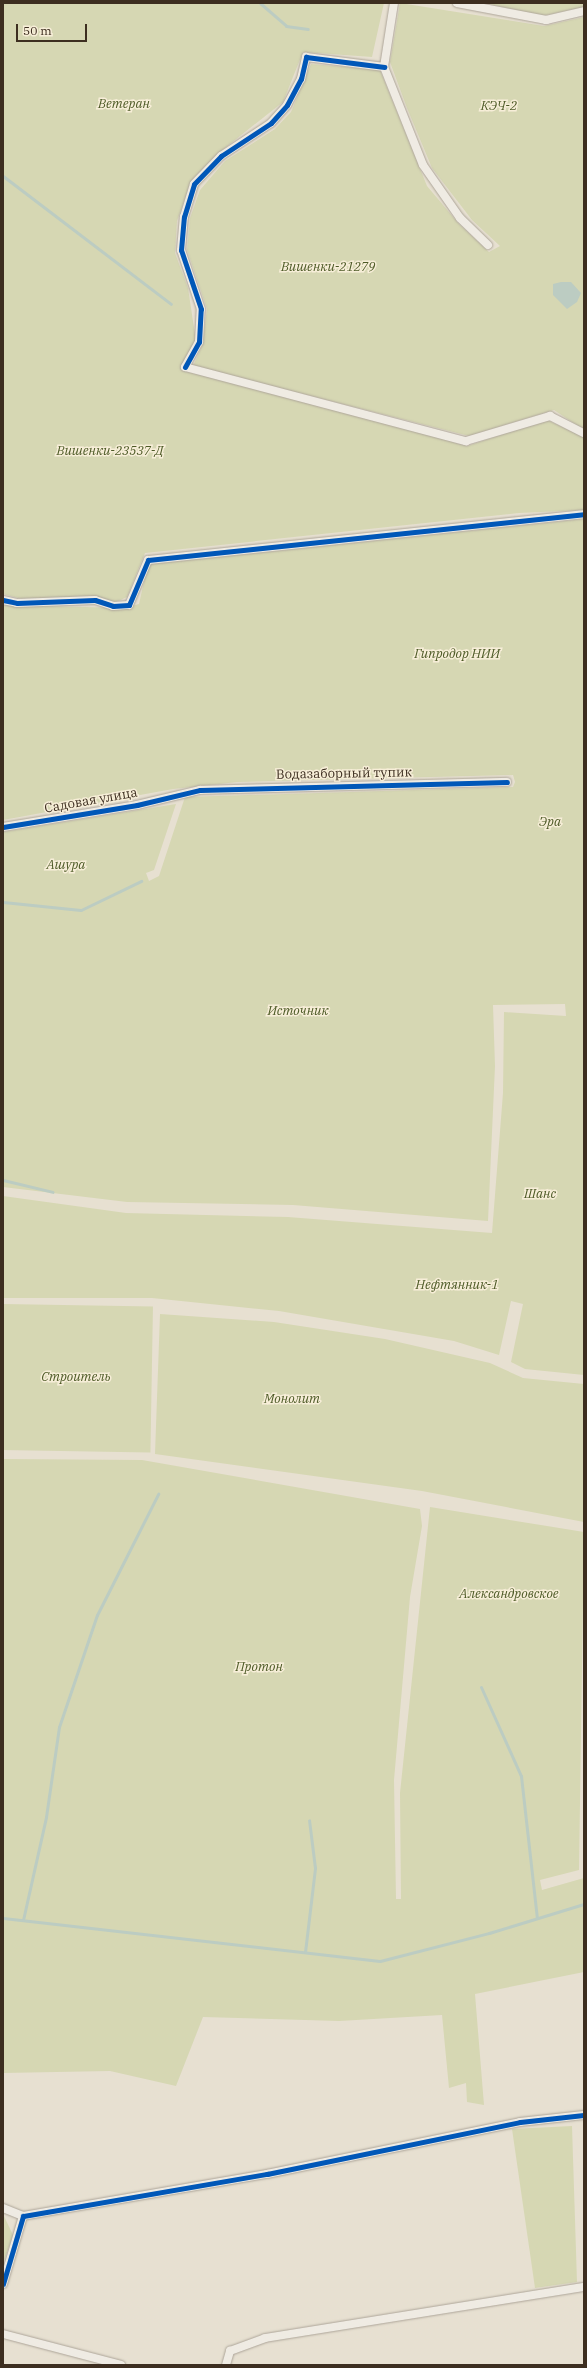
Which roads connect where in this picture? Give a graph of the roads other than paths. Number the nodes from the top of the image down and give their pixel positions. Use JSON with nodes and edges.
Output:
{"nodes":[{"id":1,"x":394,"y":3,"type":"edge"},
{"id":2,"x":457,"y":3,"type":"edge"},
{"id":3,"x":584,"y":11,"type":"edge"},
{"id":4,"x":384,"y":67,"type":"junction"},
{"id":5,"x":488,"y":245,"type":"dead end"},
{"id":6,"x":584,"y":433,"type":"edge"},
{"id":7,"x":584,"y":514,"type":"edge"},
{"id":8,"x":3,"y":600,"type":"edge"},
{"id":9,"x":507,"y":782,"type":"dead end"},
{"id":10,"x":181,"y":794,"type":"joint"},
{"id":11,"x":3,"y":827,"type":"edge"},
{"id":12,"x":584,"y":2115,"type":"edge"},
{"id":13,"x":3,"y":2208,"type":"edge"},
{"id":14,"x":24,"y":2216,"type":"junction"},
{"id":15,"x":3,"y":2284,"type":"edge"},
{"id":16,"x":584,"y":2286,"type":"edge"},
{"id":17,"x":3,"y":2334,"type":"edge"},
{"id":18,"x":121,"y":2365,"type":"edge"},
{"id":19,"x":226,"y":2365,"type":"edge"}],
"edges":[{"from":1,"to":4,"type":"street"},
{"from":2,"to":3,"type":"street"},
{"from":4,"to":5,"type":"street"},
{"from":4,"to":6,"type":"street"},
{"from":7,"to":8,"type":"street"},
{"from":9,"to":10,"type":"street","name":"Водазаборный тупик"},
{"from":10,"to":11,"type":"street","name":"Садовая улица"},
{"from":12,"to":14,"type":"street"},
{"from":13,"to":14,"type":"street"},
{"from":14,"to":15,"type":"street"},
{"from":16,"to":19,"type":"street"},
{"from":17,"to":18,"type":"street"}]}
